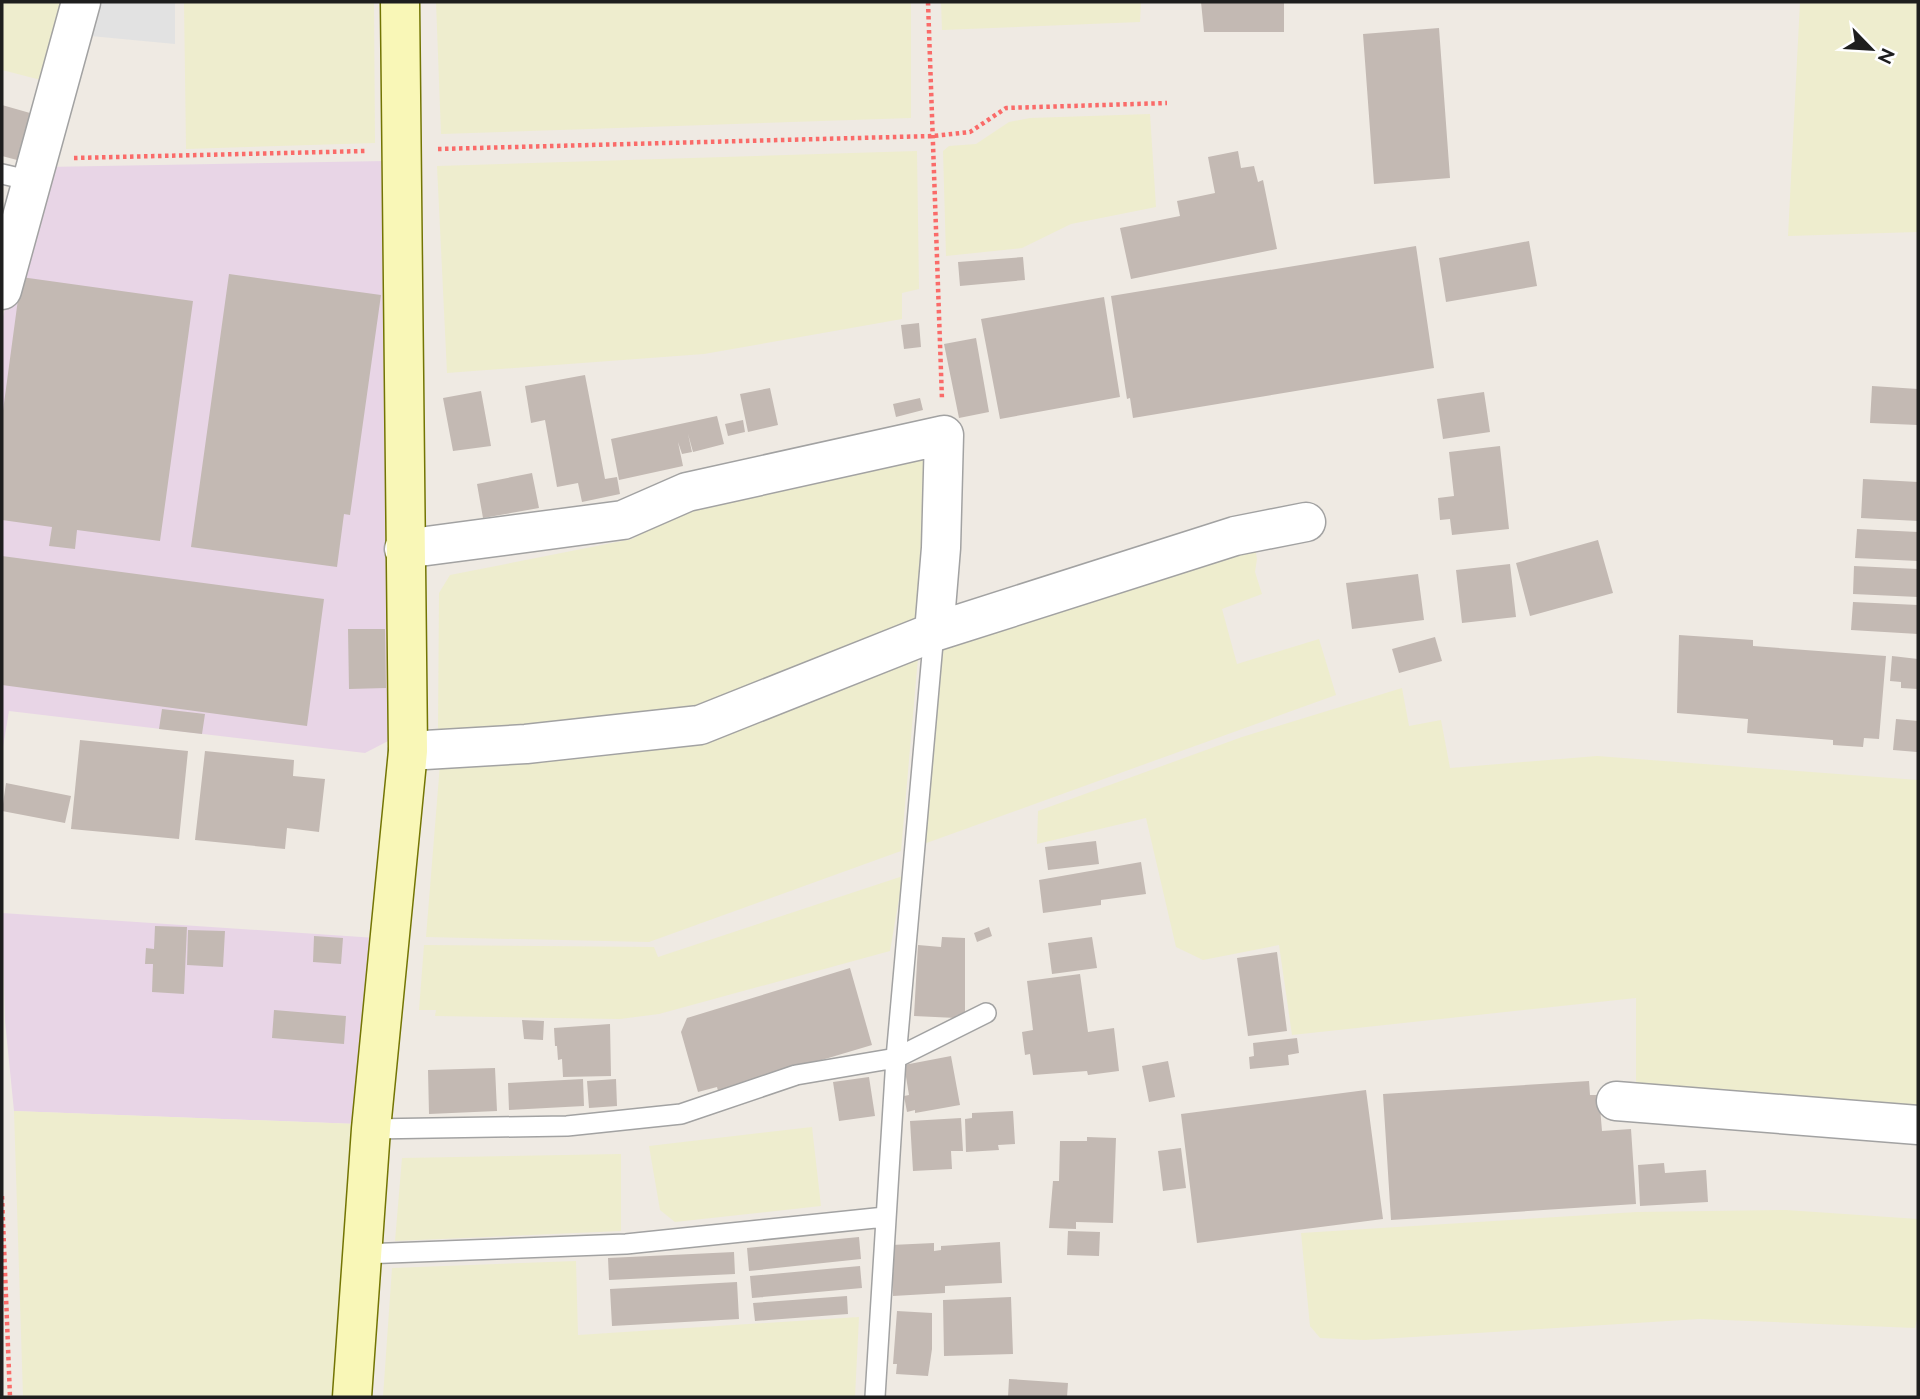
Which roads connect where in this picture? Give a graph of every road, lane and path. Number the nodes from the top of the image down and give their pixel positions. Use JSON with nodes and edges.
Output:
{"nodes":[{"id":1,"x":81,"y":2,"type":"edge"},
{"id":2,"x":400,"y":2,"type":"edge"},
{"id":3,"x":928,"y":2,"type":"edge"},
{"id":4,"x":1167,"y":103,"type":"dead end"},
{"id":5,"x":933,"y":136,"type":"junction"},
{"id":6,"x":403,"y":151,"type":"junction"},
{"id":7,"x":24,"y":171,"type":"edge"},
{"id":8,"x":2,"y":286,"type":"edge"},
{"id":9,"x":944,"y":435,"type":"junction"},
{"id":10,"x":1306,"y":522,"type":"dead end"},
{"id":11,"x":404,"y":549,"type":"junction"},
{"id":12,"x":934,"y":632,"type":"junction"},
{"id":13,"x":408,"y":751,"type":"junction"},
{"id":14,"x":986,"y":1013,"type":"dead end"},
{"id":15,"x":896,"y":1058,"type":"junction"},
{"id":16,"x":1616,"y":1101,"type":"dead end"},
{"id":17,"x":1918,"y":1125,"type":"edge"},
{"id":18,"x":371,"y":1129,"type":"junction"},
{"id":19,"x":2,"y":1196,"type":"edge"},
{"id":20,"x":885,"y":1217,"type":"junction"},
{"id":21,"x":362,"y":1254,"type":"junction"},
{"id":22,"x":10,"y":1397,"type":"edge"},
{"id":23,"x":352,"y":1397,"type":"edge"},
{"id":24,"x":875,"y":1397,"type":"edge"}],
"edges":[{"from":1,"to":7,"type":"street"},
{"from":2,"to":6,"type":"street"},
{"from":3,"to":5,"type":"path"},
{"from":4,"to":5,"type":"path"},
{"from":5,"to":6,"type":"path"},
{"from":5,"to":9,"type":"path"},
{"from":6,"to":7,"type":"path"},
{"from":6,"to":11,"type":"street"},
{"from":7,"to":8,"type":"street"},
{"from":9,"to":11,"type":"street"},
{"from":9,"to":12,"type":"street"},
{"from":10,"to":12,"type":"street"},
{"from":11,"to":13,"type":"street"},
{"from":12,"to":13,"type":"street"},
{"from":12,"to":15,"type":"lane"},
{"from":13,"to":18,"type":"street"},
{"from":14,"to":15,"type":"lane"},
{"from":15,"to":18,"type":"lane"},
{"from":15,"to":20,"type":"lane"},
{"from":16,"to":17,"type":"street"},
{"from":18,"to":21,"type":"street"},
{"from":19,"to":22,"type":"path"},
{"from":20,"to":21,"type":"lane"},
{"from":20,"to":24,"type":"lane"},
{"from":21,"to":23,"type":"street"}]}
